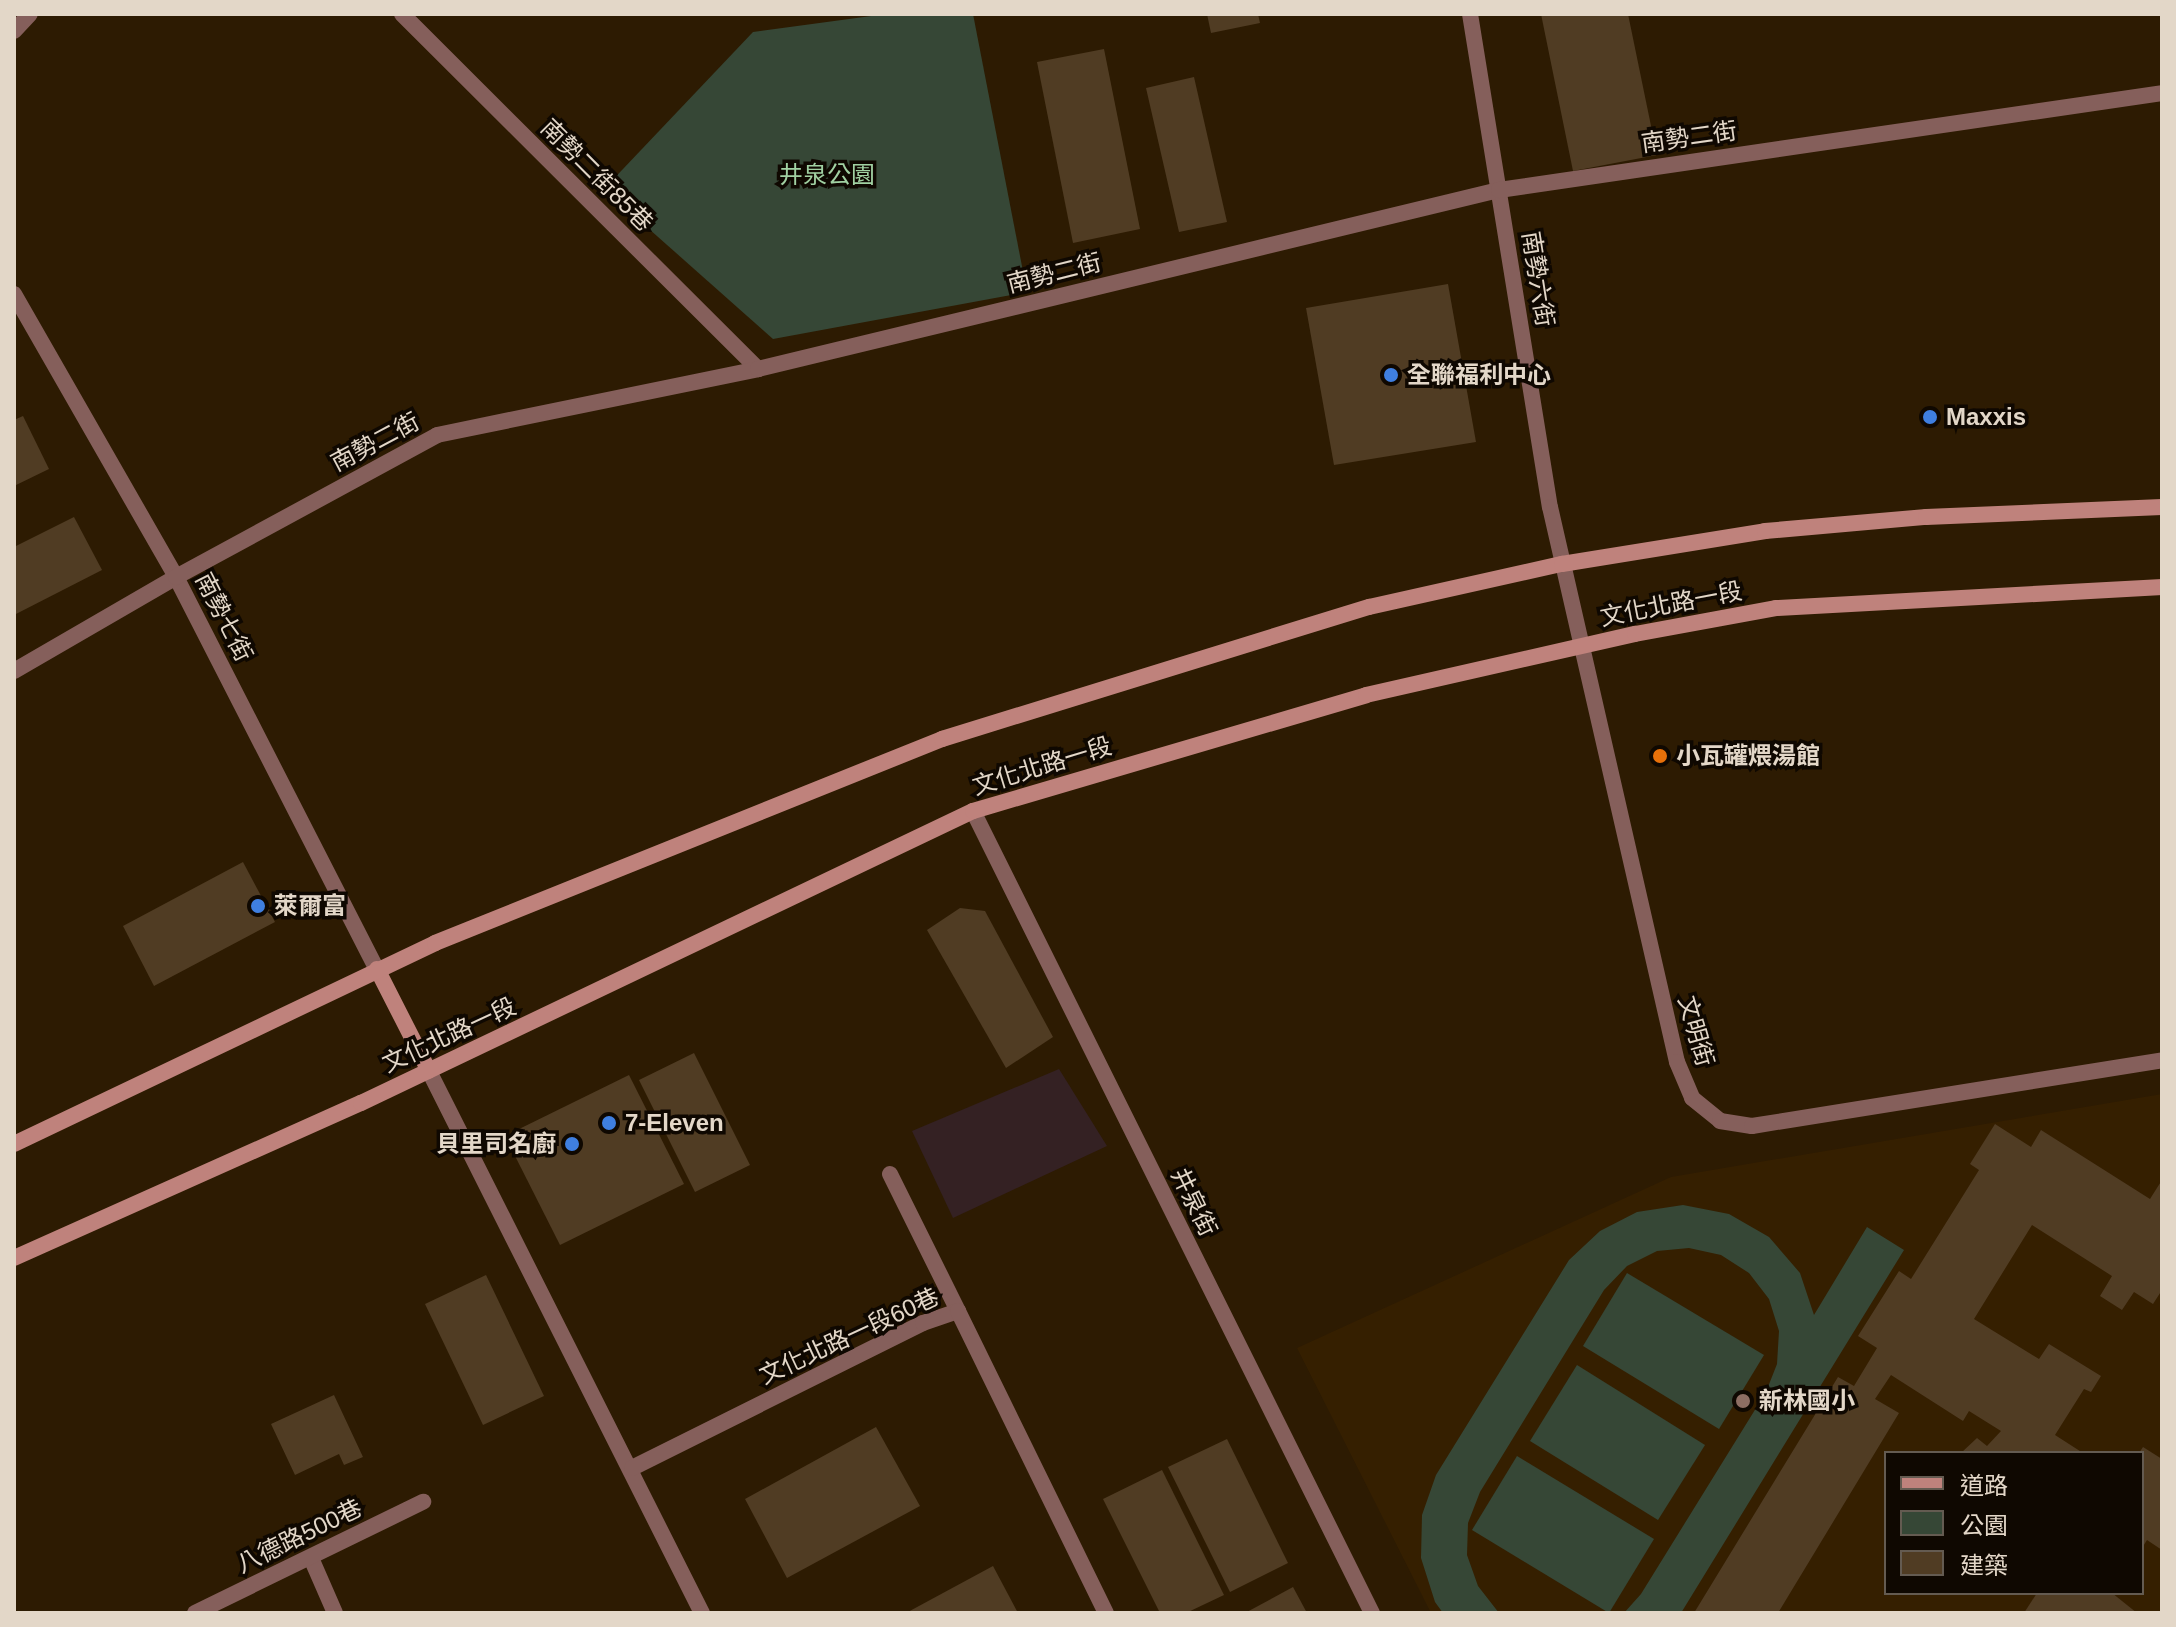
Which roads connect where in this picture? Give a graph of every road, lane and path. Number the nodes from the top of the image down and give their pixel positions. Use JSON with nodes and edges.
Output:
{"nodes":[{"id":1,"x":30,"y":14,"type":"edge"},
{"id":2,"x":402,"y":14,"type":"edge"},
{"id":3,"x":1470,"y":14,"type":"edge"},
{"id":4,"x":14,"y":31,"type":"edge"},
{"id":5,"x":2162,"y":93,"type":"edge"},
{"id":6,"x":1499,"y":190,"type":"junction"},
{"id":7,"x":14,"y":294,"type":"edge"},
{"id":8,"x":758,"y":369,"type":"junction"},
{"id":9,"x":2162,"y":507,"type":"edge"},
{"id":10,"x":1562,"y":564,"type":"junction"},
{"id":11,"x":176,"y":577,"type":"junction"},
{"id":12,"x":2162,"y":587,"type":"edge"},
{"id":13,"x":1580,"y":646,"type":"junction"},
{"id":14,"x":14,"y":671,"type":"edge"},
{"id":15,"x":973,"y":811,"type":"junction"},
{"id":16,"x":377,"y":969,"type":"junction"},
{"id":17,"x":2162,"y":1060,"type":"edge"},
{"id":18,"x":429,"y":1071,"type":"junction"},
{"id":19,"x":14,"y":1144,"type":"edge"},
{"id":20,"x":890,"y":1174,"type":"dead end"},
{"id":21,"x":14,"y":1258,"type":"edge"},
{"id":22,"x":958,"y":1311,"type":"junction"},
{"id":23,"x":632,"y":1468,"type":"junction"},
{"id":24,"x":423,"y":1502,"type":"dead end"},
{"id":25,"x":311,"y":1558,"type":"junction"},
{"id":26,"x":195,"y":1613,"type":"edge"},
{"id":27,"x":335,"y":1613,"type":"edge"},
{"id":28,"x":702,"y":1613,"type":"edge"},
{"id":29,"x":1106,"y":1613,"type":"edge"},
{"id":30,"x":1372,"y":1613,"type":"edge"}],
"edges":[{"from":1,"to":4,"type":"street"},
{"from":2,"to":8,"type":"street","name":"南勢二街85巷"},
{"from":3,"to":6,"type":"street","name":"南勢六街"},
{"from":5,"to":6,"type":"street","name":"南勢二街"},
{"from":6,"to":8,"type":"street","name":"南勢二街"},
{"from":6,"to":10,"type":"street","name":"南勢六街"},
{"from":7,"to":11,"type":"street","name":"南勢七街"},
{"from":8,"to":11,"type":"street","name":"南勢二街"},
{"from":9,"to":10,"type":"street"},
{"from":10,"to":13,"type":"street","name":"南勢六街"},
{"from":10,"to":16,"type":"street"},
{"from":11,"to":14,"type":"street","name":"南勢二街"},
{"from":11,"to":16,"type":"street","name":"南勢七街"},
{"from":12,"to":13,"type":"street","name":"文化北路一段"},
{"from":13,"to":15,"type":"street","name":"文化北路一段"},
{"from":13,"to":17,"type":"street","name":"文明街"},
{"from":15,"to":18,"type":"street","name":"文化北路一段"},
{"from":15,"to":30,"type":"street","name":"井泉街"},
{"from":16,"to":18,"type":"street"},
{"from":16,"to":19,"type":"street"},
{"from":18,"to":21,"type":"street","name":"文化北路一段"},
{"from":18,"to":23,"type":"street"},
{"from":20,"to":22,"type":"street"},
{"from":22,"to":23,"type":"street","name":"文化北路一段60巷"},
{"from":22,"to":29,"type":"street","name":"文化北路一段60巷"},
{"from":23,"to":28,"type":"street"},
{"from":24,"to":25,"type":"street","name":"八德路500巷"},
{"from":25,"to":26,"type":"street","name":"八德路500巷"},
{"from":25,"to":27,"type":"street"}]}
